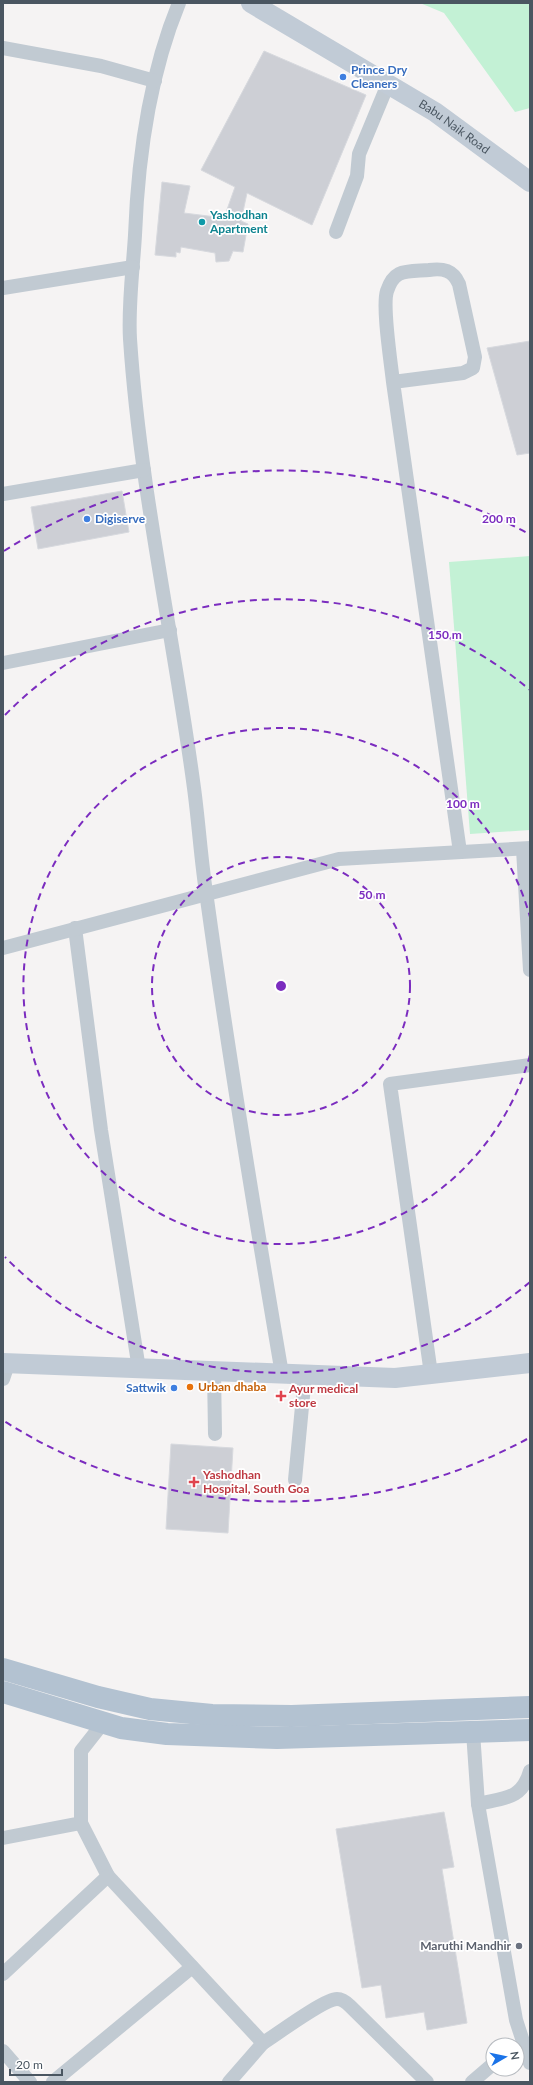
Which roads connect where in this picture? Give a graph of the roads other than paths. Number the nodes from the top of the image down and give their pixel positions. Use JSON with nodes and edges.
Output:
{"nodes":[{"id":1,"x":179,"y":3,"type":"edge"},
{"id":2,"x":251,"y":3,"type":"edge"},
{"id":3,"x":3,"y":48,"type":"edge"},
{"id":4,"x":155,"y":81,"type":"junction"},
{"id":5,"x":388,"y":84,"type":"junction"},
{"id":6,"x":530,"y":182,"type":"edge"},
{"id":7,"x":336,"y":232,"type":"dead end"},
{"id":8,"x":133,"y":267,"type":"junction"},
{"id":9,"x":3,"y":288,"type":"edge"},
{"id":10,"x":393,"y":382,"type":"junction"},
{"id":11,"x":144,"y":470,"type":"junction"},
{"id":12,"x":3,"y":494,"type":"edge"},
{"id":13,"x":170,"y":630,"type":"junction"},
{"id":14,"x":3,"y":663,"type":"edge"},
{"id":15,"x":526,"y":848,"type":"edge"},
{"id":16,"x":460,"y":852,"type":"junction"},
{"id":17,"x":206,"y":894,"type":"junction"},
{"id":18,"x":76,"y":928,"type":"junction"},
{"id":19,"x":3,"y":948,"type":"edge"},
{"id":20,"x":530,"y":970,"type":"edge"},
{"id":21,"x":530,"y":1065,"type":"edge"},
{"id":22,"x":530,"y":1363,"type":"edge"},
{"id":23,"x":5,"y":1369,"type":"edge"},
{"id":24,"x":139,"y":1369,"type":"junction"},
{"id":25,"x":214,"y":1371,"type":"junction"},
{"id":26,"x":282,"y":1374,"type":"junction"},
{"id":27,"x":431,"y":1374,"type":"junction"},
{"id":28,"x":305,"y":1375,"type":"junction"},
{"id":29,"x":215,"y":1434,"type":"dead end"},
{"id":30,"x":295,"y":1480,"type":"dead end"},
{"id":31,"x":3,"y":1668,"type":"edge"},
{"id":32,"x":3,"y":1692,"type":"edge"},
{"id":33,"x":530,"y":1708,"type":"edge"},
{"id":34,"x":103,"y":1723,"type":"junction"},
{"id":35,"x":530,"y":1730,"type":"edge"},
{"id":36,"x":473,"y":1732,"type":"junction"},
{"id":37,"x":530,"y":1771,"type":"edge"},
{"id":38,"x":478,"y":1804,"type":"junction"},
{"id":39,"x":81,"y":1824,"type":"junction"},
{"id":40,"x":3,"y":1838,"type":"edge"},
{"id":41,"x":108,"y":1876,"type":"junction"},
{"id":42,"x":192,"y":1967,"type":"junction"},
{"id":43,"x":3,"y":1974,"type":"edge"},
{"id":44,"x":518,"y":2037,"type":"edge"},
{"id":45,"x":262,"y":2044,"type":"junction"},
{"id":46,"x":3,"y":2051,"type":"edge"},
{"id":47,"x":525,"y":2054,"type":"edge"},
{"id":48,"x":530,"y":2063,"type":"edge"},
{"id":49,"x":485,"y":2071,"type":"edge"},
{"id":50,"x":30,"y":2082,"type":"edge"},
{"id":51,"x":54,"y":2082,"type":"edge"},
{"id":52,"x":229,"y":2082,"type":"edge"},
{"id":53,"x":427,"y":2082,"type":"edge"},
{"id":54,"x":472,"y":2082,"type":"edge"}],
"edges":[{"from":1,"to":4,"type":"street"},
{"from":2,"to":5,"type":"street","name":"Babu Naik Road"},
{"from":3,"to":4,"type":"street"},
{"from":4,"to":8,"type":"street"},
{"from":5,"to":6,"type":"street","name":"Babu Naik Road"},
{"from":5,"to":7,"type":"street"},
{"from":8,"to":9,"type":"street"},
{"from":8,"to":11,"type":"street"},
{"from":10,"to":10,"type":"street"},
{"from":10,"to":16,"type":"street"},
{"from":11,"to":12,"type":"street"},
{"from":11,"to":13,"type":"street"},
{"from":13,"to":14,"type":"street"},
{"from":13,"to":17,"type":"street"},
{"from":15,"to":16,"type":"street"},
{"from":15,"to":20,"type":"street"},
{"from":16,"to":17,"type":"street"},
{"from":17,"to":18,"type":"street"},
{"from":17,"to":26,"type":"street"},
{"from":18,"to":19,"type":"street"},
{"from":18,"to":24,"type":"street"},
{"from":21,"to":27,"type":"street"},
{"from":22,"to":27,"type":"street"},
{"from":23,"to":24,"type":"street"},
{"from":24,"to":25,"type":"street"},
{"from":25,"to":26,"type":"street"},
{"from":25,"to":29,"type":"street"},
{"from":26,"to":28,"type":"street"},
{"from":27,"to":28,"type":"street"},
{"from":28,"to":30,"type":"street"},
{"from":31,"to":33,"type":"main road"},
{"from":32,"to":34,"type":"main road"},
{"from":34,"to":36,"type":"main road"},
{"from":34,"to":39,"type":"street"},
{"from":35,"to":36,"type":"main road"},
{"from":36,"to":38,"type":"street"},
{"from":37,"to":38,"type":"street"},
{"from":38,"to":44,"type":"street"},
{"from":39,"to":40,"type":"street"},
{"from":39,"to":41,"type":"street"},
{"from":41,"to":42,"type":"street"},
{"from":41,"to":43,"type":"street"},
{"from":42,"to":45,"type":"street"},
{"from":42,"to":51,"type":"street"},
{"from":45,"to":52,"type":"street"},
{"from":45,"to":53,"type":"street"},
{"from":46,"to":50,"type":"street"},
{"from":47,"to":48,"type":"street"},
{"from":49,"to":54,"type":"street"}]}
